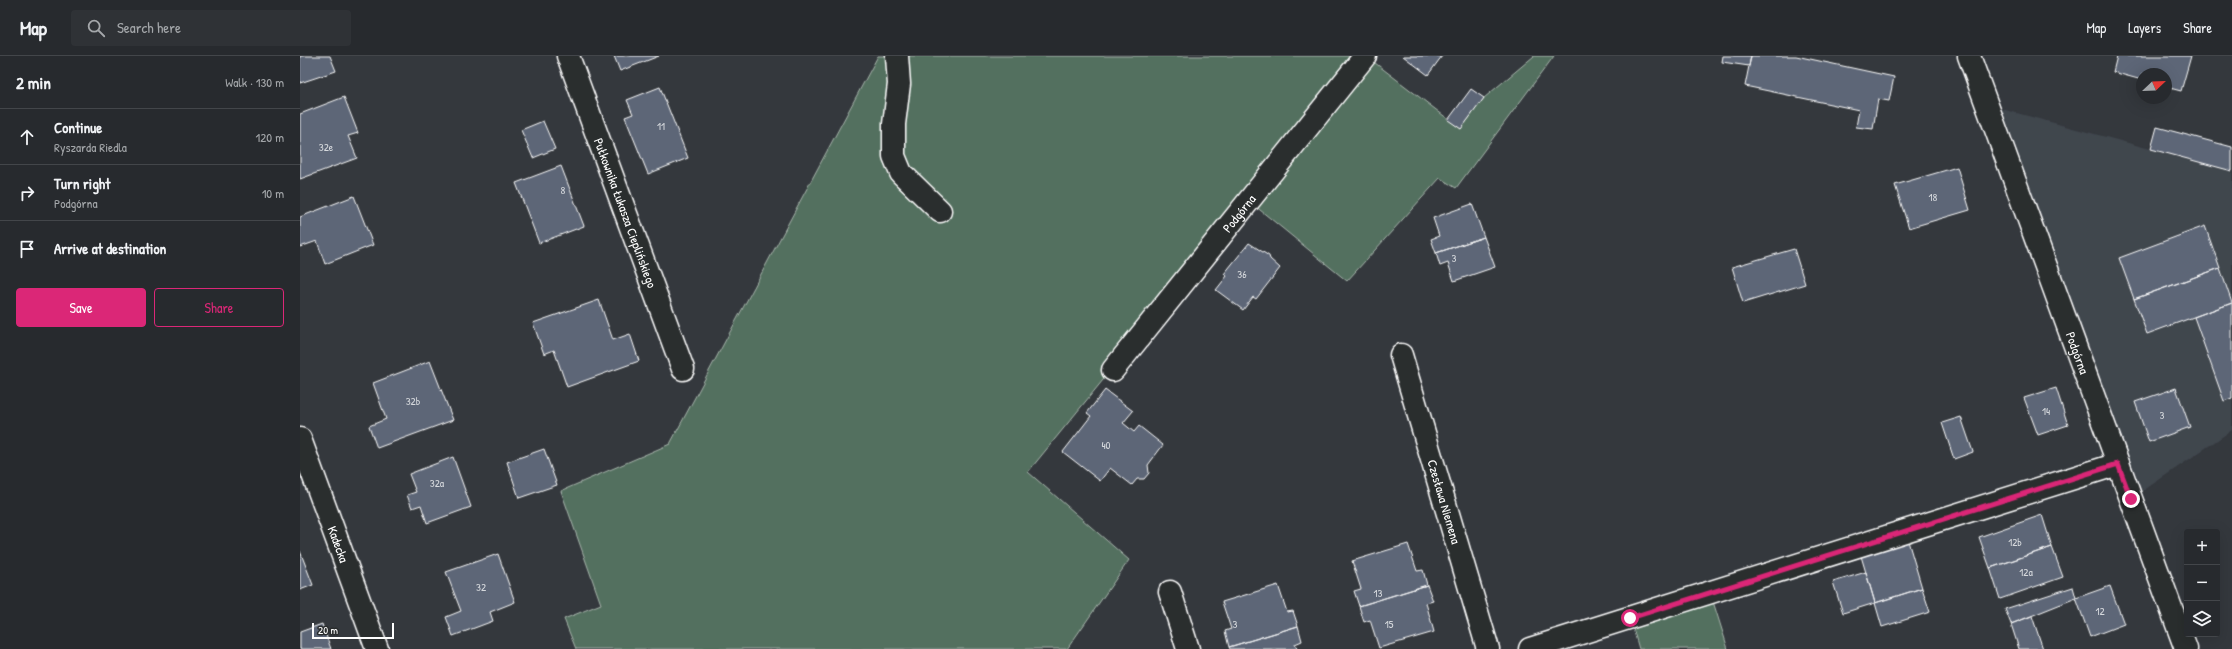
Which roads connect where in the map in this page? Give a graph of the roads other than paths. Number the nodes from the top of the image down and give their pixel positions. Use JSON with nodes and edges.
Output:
{"nodes":[{"id":1,"x":568,"y":56,"type":"edge"},
{"id":2,"x":897,"y":56,"type":"edge"},
{"id":3,"x":1365,"y":56,"type":"edge"},
{"id":4,"x":1970,"y":56,"type":"edge"},
{"id":5,"x":940,"y":211,"type":"dead end"},
{"id":6,"x":1401,"y":355,"type":"dead end"},
{"id":7,"x":683,"y":369,"type":"dead end"},
{"id":8,"x":1113,"y":370,"type":"dead end"},
{"id":9,"x":300,"y":439,"type":"edge"},
{"id":10,"x":2118,"y":464,"type":"junction"},
{"id":11,"x":1170,"y":592,"type":"dead end"},
{"id":12,"x":376,"y":649,"type":"edge"},
{"id":13,"x":1188,"y":649,"type":"edge"},
{"id":14,"x":1488,"y":649,"type":"edge"},
{"id":15,"x":1530,"y":649,"type":"edge"},
{"id":16,"x":2186,"y":649,"type":"edge"}],
"edges":[{"from":1,"to":7,"type":"street","name":"Pułkownika Łukasza Cieplińskiego"},
{"from":2,"to":5,"type":"street"},
{"from":3,"to":8,"type":"street","name":"Podgórna"},
{"from":4,"to":10,"type":"street","name":"Podgórna"},
{"from":6,"to":14,"type":"street","name":"Czesława Niemena"},
{"from":9,"to":12,"type":"street","name":"Kadecka"},
{"from":10,"to":15,"type":"street"},
{"from":10,"to":16,"type":"street","name":"Podgórna"},
{"from":11,"to":13,"type":"street"}]}
